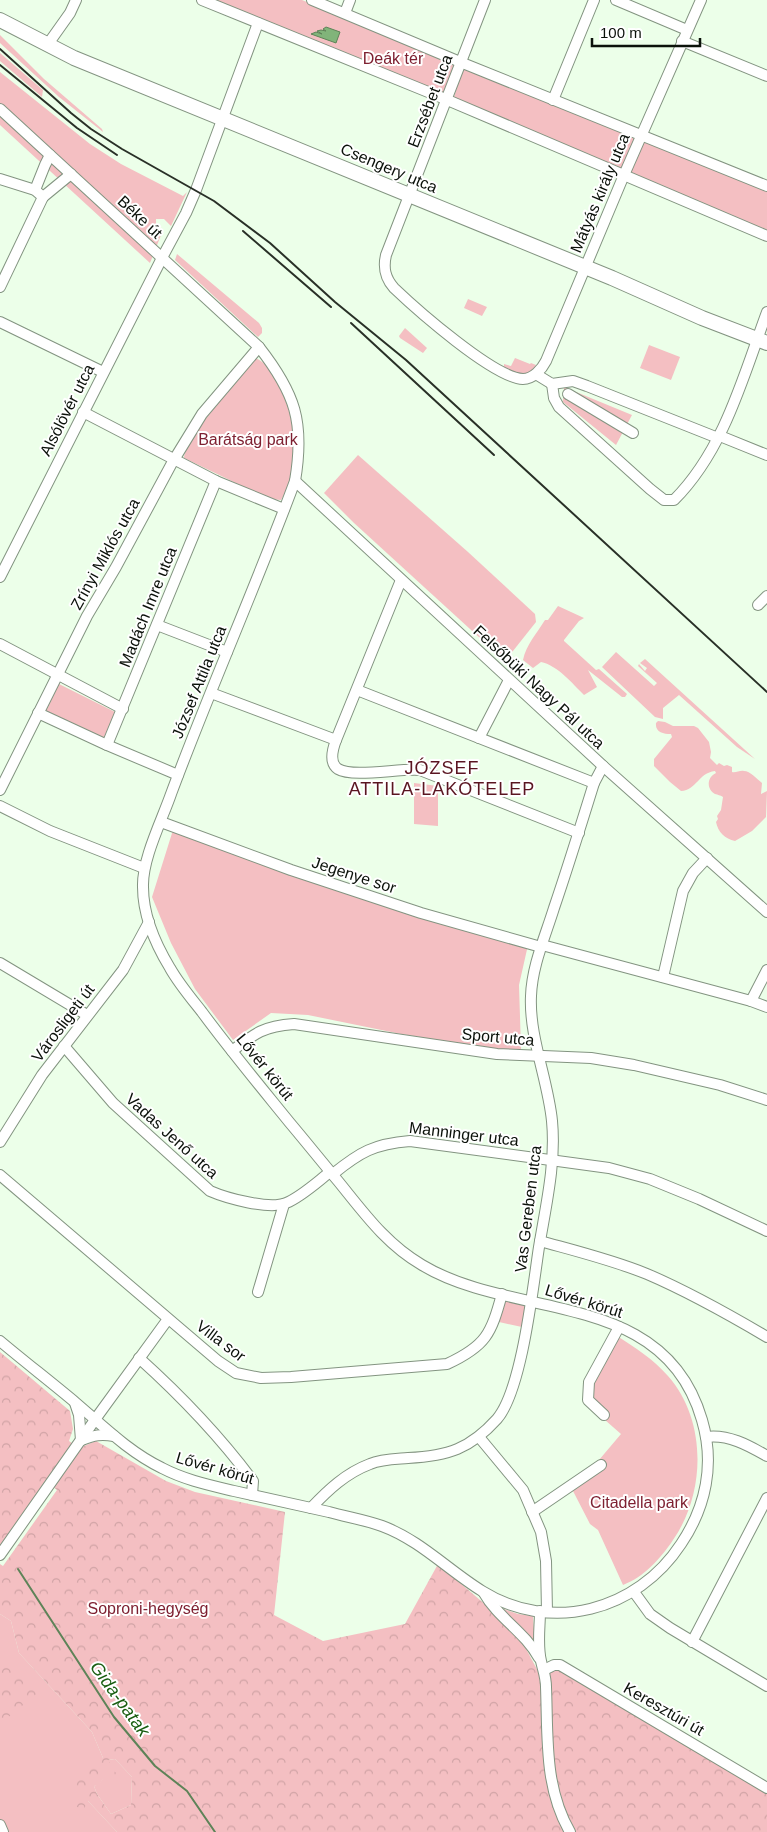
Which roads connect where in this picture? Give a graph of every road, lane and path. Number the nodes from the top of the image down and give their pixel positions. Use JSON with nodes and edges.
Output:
{"nodes":[{"id":1,"x":76,"y":0,"type":"edge"},
{"id":2,"x":202,"y":0,"type":"edge"},
{"id":3,"x":312,"y":0,"type":"edge"},
{"id":4,"x":350,"y":0,"type":"edge"},
{"id":5,"x":485,"y":0,"type":"edge"},
{"id":6,"x":616,"y":0,"type":"edge"},
{"id":7,"x":701,"y":0,"type":"edge"},
{"id":8,"x":594,"y":2,"type":"edge"},
{"id":9,"x":344,"y":13,"type":"junction"},
{"id":10,"x":0,"y":20,"type":"edge"},
{"id":11,"x":258,"y":23,"type":"junction"},
{"id":12,"x":687,"y":30,"type":"junction"},
{"id":13,"x":682,"y":41,"type":"junction"},
{"id":14,"x":48,"y":44,"type":"junction"},
{"id":15,"x":462,"y":59,"type":"junction"},
{"id":16,"x":767,"y":76,"type":"edge"},
{"id":17,"x":446,"y":99,"type":"junction"},
{"id":18,"x":554,"y":100,"type":"junction"},
{"id":19,"x":0,"y":109,"type":"edge"},
{"id":20,"x":222,"y":119,"type":"junction"},
{"id":21,"x":641,"y":136,"type":"junction"},
{"id":22,"x":50,"y":155,"type":"junction"},
{"id":23,"x":71,"y":174,"type":"junction"},
{"id":24,"x":624,"y":174,"type":"junction"},
{"id":25,"x":0,"y":179,"type":"edge"},
{"id":26,"x":767,"y":186,"type":"edge"},
{"id":27,"x":39,"y":193,"type":"junction"},
{"id":28,"x":410,"y":196,"type":"junction"},
{"id":29,"x":767,"y":236,"type":"edge"},
{"id":30,"x":162,"y":257,"type":"junction"},
{"id":31,"x":585,"y":267,"type":"junction"},
{"id":32,"x":0,"y":287,"type":"edge"},
{"id":33,"x":767,"y":312,"type":"edge"},
{"id":34,"x":0,"y":322,"type":"edge"},
{"id":35,"x":762,"y":341,"type":"edge"},
{"id":36,"x":259,"y":347,"type":"junction"},
{"id":37,"x":103,"y":372,"type":"junction"},
{"id":38,"x":537,"y":374,"type":"junction"},
{"id":39,"x":552,"y":384,"type":"junction"},
{"id":40,"x":568,"y":394,"type":"dead end"},
{"id":41,"x":83,"y":412,"type":"junction"},
{"id":42,"x":633,"y":433,"type":"dead end"},
{"id":43,"x":719,"y":437,"type":"junction"},
{"id":44,"x":767,"y":455,"type":"edge"},
{"id":45,"x":174,"y":459,"type":"junction"},
{"id":46,"x":216,"y":481,"type":"junction"},
{"id":47,"x":294,"y":481,"type":"junction"},
{"id":48,"x":284,"y":509,"type":"junction"},
{"id":49,"x":0,"y":577,"type":"edge"},
{"id":50,"x":401,"y":580,"type":"junction"},
{"id":51,"x":767,"y":596,"type":"edge"},
{"id":52,"x":758,"y":605,"type":"dead end"},
{"id":53,"x":157,"y":625,"type":"junction"},
{"id":54,"x":0,"y":644,"type":"edge"},
{"id":55,"x":227,"y":652,"type":"junction"},
{"id":56,"x":58,"y":674,"type":"junction"},
{"id":57,"x":509,"y":680,"type":"junction"},
{"id":58,"x":357,"y":690,"type":"junction"},
{"id":59,"x":211,"y":693,"type":"junction"},
{"id":60,"x":123,"y":709,"type":"junction"},
{"id":61,"x":38,"y":713,"type":"junction"},
{"id":62,"x":479,"y":738,"type":"junction"},
{"id":63,"x":336,"y":740,"type":"junction"},
{"id":64,"x":107,"y":745,"type":"junction"},
{"id":65,"x":603,"y":766,"type":"junction"},
{"id":66,"x":178,"y":775,"type":"junction"},
{"id":67,"x":594,"y":783,"type":"junction"},
{"id":68,"x":0,"y":790,"type":"edge"},
{"id":69,"x":0,"y":806,"type":"edge"},
{"id":70,"x":161,"y":822,"type":"junction"},
{"id":71,"x":579,"y":833,"type":"junction"},
{"id":72,"x":707,"y":858,"type":"junction"},
{"id":73,"x":144,"y":868,"type":"junction"},
{"id":74,"x":767,"y":912,"type":"edge"},
{"id":75,"x":149,"y":922,"type":"junction"},
{"id":76,"x":542,"y":946,"type":"junction"},
{"id":77,"x":0,"y":963,"type":"edge"},
{"id":78,"x":767,"y":970,"type":"edge"},
{"id":79,"x":663,"y":977,"type":"junction"},
{"id":80,"x":751,"y":1001,"type":"junction"},
{"id":81,"x":767,"y":1007,"type":"edge"},
{"id":82,"x":87,"y":1015,"type":"junction"},
{"id":83,"x":64,"y":1046,"type":"junction"},
{"id":84,"x":232,"y":1051,"type":"junction"},
{"id":85,"x":539,"y":1055,"type":"junction"},
{"id":86,"x":767,"y":1100,"type":"edge"},
{"id":87,"x":1,"y":1136,"type":"edge"},
{"id":88,"x":552,"y":1160,"type":"junction"},
{"id":89,"x":331,"y":1173,"type":"junction"},
{"id":90,"x":0,"y":1175,"type":"edge"},
{"id":91,"x":284,"y":1204,"type":"junction"},
{"id":92,"x":767,"y":1231,"type":"edge"},
{"id":93,"x":540,"y":1241,"type":"junction"},
{"id":94,"x":258,"y":1292,"type":"dead end"},
{"id":95,"x":502,"y":1294,"type":"junction"},
{"id":96,"x":531,"y":1300,"type":"junction"},
{"id":97,"x":168,"y":1319,"type":"junction"},
{"id":98,"x":619,"y":1327,"type":"junction"},
{"id":99,"x":767,"y":1337,"type":"edge"},
{"id":100,"x":0,"y":1341,"type":"edge"},
{"id":101,"x":139,"y":1358,"type":"junction"},
{"id":102,"x":75,"y":1402,"type":"junction"},
{"id":103,"x":604,"y":1415,"type":"dead end"},
{"id":104,"x":94,"y":1420,"type":"junction"},
{"id":105,"x":114,"y":1437,"type":"junction"},
{"id":106,"x":479,"y":1437,"type":"junction"},
{"id":107,"x":706,"y":1437,"type":"junction"},
{"id":108,"x":81,"y":1440,"type":"junction"},
{"id":109,"x":767,"y":1456,"type":"edge"},
{"id":110,"x":601,"y":1465,"type":"dead end"},
{"id":111,"x":252,"y":1494,"type":"junction"},
{"id":112,"x":767,"y":1498,"type":"edge"},
{"id":113,"x":311,"y":1508,"type":"junction"},
{"id":114,"x":532,"y":1512,"type":"junction"},
{"id":115,"x":0,"y":1555,"type":"edge"},
{"id":116,"x":634,"y":1592,"type":"junction"},
{"id":117,"x":484,"y":1593,"type":"junction"},
{"id":118,"x":544,"y":1612,"type":"junction"},
{"id":119,"x":692,"y":1642,"type":"junction"},
{"id":120,"x":542,"y":1665,"type":"junction"},
{"id":121,"x":767,"y":1686,"type":"edge"},
{"id":122,"x":767,"y":1788,"type":"edge"},
{"id":123,"x":0,"y":1824,"type":"edge"},
{"id":124,"x":3,"y":1832,"type":"edge"},
{"id":125,"x":570,"y":1832,"type":"edge"}],
"edges":[{"from":1,"to":14,"type":"street"},
{"from":2,"to":11,"type":"street"},
{"from":3,"to":9,"type":"street"},
{"from":4,"to":9,"type":"street"},
{"from":5,"to":15,"type":"street","name":"Erzsébet utca"},
{"from":6,"to":12,"type":"street"},
{"from":7,"to":12,"type":"street","name":"Mátyás király utca"},
{"from":8,"to":18,"type":"street"},
{"from":9,"to":15,"type":"street"},
{"from":10,"to":14,"type":"main road","name":"Csengery utca"},
{"from":11,"to":17,"type":"street"},
{"from":11,"to":20,"type":"street","name":"Alsólövér utca"},
{"from":12,"to":13,"type":"street","name":"Mátyás király utca"},
{"from":13,"to":16,"type":"street"},
{"from":13,"to":21,"type":"street","name":"Mátyás király utca"},
{"from":14,"to":20,"type":"main road","name":"Csengery utca"},
{"from":15,"to":17,"type":"street","name":"Erzsébet utca"},
{"from":15,"to":18,"type":"street"},
{"from":17,"to":24,"type":"street"},
{"from":17,"to":28,"type":"street","name":"Erzsébet utca"},
{"from":18,"to":21,"type":"street"},
{"from":19,"to":22,"type":"street","name":"Béke út"},
{"from":20,"to":28,"type":"main road","name":"Csengery utca"},
{"from":20,"to":30,"type":"street","name":"Alsólövér utca"},
{"from":21,"to":24,"type":"street","name":"Mátyás király utca"},
{"from":21,"to":26,"type":"street"},
{"from":22,"to":23,"type":"street","name":"Béke út"},
{"from":22,"to":27,"type":"street"},
{"from":23,"to":27,"type":"street"},
{"from":23,"to":30,"type":"street","name":"Béke út"},
{"from":24,"to":29,"type":"street"},
{"from":24,"to":31,"type":"street","name":"Mátyás király utca"},
{"from":25,"to":27,"type":"street"},
{"from":27,"to":32,"type":"street"},
{"from":28,"to":31,"type":"main road","name":"Csengery utca"},
{"from":28,"to":38,"type":"street","name":"Erzsébet utca"},
{"from":30,"to":36,"type":"street","name":"Béke út"},
{"from":30,"to":37,"type":"street","name":"Alsólövér utca"},
{"from":31,"to":35,"type":"main road","name":"Csengery utca"},
{"from":31,"to":38,"type":"street","name":"Mátyás király utca"},
{"from":33,"to":35,"type":"street"},
{"from":34,"to":37,"type":"street"},
{"from":35,"to":43,"type":"street"},
{"from":36,"to":45,"type":"street","name":"Zrínyi Miklós utca"},
{"from":36,"to":47,"type":"street"},
{"from":37,"to":41,"type":"street","name":"Alsólövér utca"},
{"from":38,"to":39,"type":"street"},
{"from":39,"to":43,"type":"street"},
{"from":39,"to":43,"type":"street"},
{"from":40,"to":42,"type":"street"},
{"from":41,"to":45,"type":"street"},
{"from":41,"to":49,"type":"street","name":"Alsólövér utca"},
{"from":43,"to":44,"type":"street"},
{"from":45,"to":46,"type":"street"},
{"from":45,"to":56,"type":"street","name":"Zrínyi Miklós utca"},
{"from":46,"to":48,"type":"street"},
{"from":46,"to":53,"type":"street","name":"Madách Imre utca"},
{"from":47,"to":48,"type":"street"},
{"from":47,"to":50,"type":"street","name":"Felsőbüki Nagy Pál utca"},
{"from":48,"to":55,"type":"street","name":"József Attila utca"},
{"from":50,"to":57,"type":"street","name":"Felsőbüki Nagy Pál utca"},
{"from":50,"to":58,"type":"street"},
{"from":51,"to":52,"type":"street"},
{"from":53,"to":55,"type":"street"},
{"from":53,"to":60,"type":"street","name":"Madách Imre utca"},
{"from":54,"to":56,"type":"street"},
{"from":55,"to":59,"type":"street","name":"József Attila utca"},
{"from":56,"to":60,"type":"street"},
{"from":56,"to":61,"type":"street","name":"Zrínyi Miklós utca"},
{"from":57,"to":62,"type":"street"},
{"from":57,"to":65,"type":"street","name":"Felsőbüki Nagy Pál utca"},
{"from":58,"to":62,"type":"street"},
{"from":58,"to":63,"type":"street"},
{"from":59,"to":63,"type":"street"},
{"from":59,"to":66,"type":"street","name":"József Attila utca"},
{"from":60,"to":64,"type":"street","name":"Madách Imre utca"},
{"from":61,"to":64,"type":"street"},
{"from":61,"to":68,"type":"street","name":"Zrínyi Miklós utca"},
{"from":62,"to":67,"type":"street"},
{"from":63,"to":71,"type":"street"},
{"from":64,"to":66,"type":"street"},
{"from":65,"to":67,"type":"street","name":"Vas Gereben utca"},
{"from":65,"to":72,"type":"street","name":"Felsőbüki Nagy Pál utca"},
{"from":66,"to":70,"type":"street","name":"József Attila utca"},
{"from":67,"to":71,"type":"street","name":"Vas Gereben utca"},
{"from":69,"to":73,"type":"street"},
{"from":70,"to":73,"type":"street","name":"József Attila utca"},
{"from":70,"to":76,"type":"street","name":"Jegenye sor"},
{"from":71,"to":76,"type":"street","name":"Vas Gereben utca"},
{"from":72,"to":74,"type":"street","name":"Felsőbüki Nagy Pál utca"},
{"from":72,"to":79,"type":"street"},
{"from":73,"to":75,"type":"street","name":"Lővér körút"},
{"from":75,"to":82,"type":"street","name":"Városligeti út"},
{"from":75,"to":84,"type":"street","name":"Lővér körút"},
{"from":76,"to":79,"type":"street","name":"Jegenye sor"},
{"from":76,"to":85,"type":"street","name":"Vas Gereben utca"},
{"from":77,"to":82,"type":"street"},
{"from":78,"to":80,"type":"street"},
{"from":79,"to":80,"type":"street","name":"Jegenye sor"},
{"from":80,"to":81,"type":"street","name":"Jegenye sor"},
{"from":82,"to":83,"type":"street","name":"Városligeti út"},
{"from":83,"to":87,"type":"street","name":"Városligeti út"},
{"from":83,"to":91,"type":"street","name":"Vadas Jenő utca"},
{"from":84,"to":85,"type":"street","name":"Sport utca"},
{"from":84,"to":89,"type":"street","name":"Lővér körút"},
{"from":85,"to":86,"type":"street","name":"Sport utca"},
{"from":85,"to":88,"type":"street","name":"Vas Gereben utca"},
{"from":88,"to":89,"type":"street","name":"Manninger utca"},
{"from":88,"to":92,"type":"street","name":"Manninger utca"},
{"from":88,"to":93,"type":"street","name":"Vas Gereben utca"},
{"from":89,"to":91,"type":"street"},
{"from":89,"to":95,"type":"street","name":"Lővér körút"},
{"from":90,"to":97,"type":"street","name":"Villa sor"},
{"from":91,"to":94,"type":"street"},
{"from":93,"to":96,"type":"street","name":"Vas Gereben utca"},
{"from":93,"to":99,"type":"street"},
{"from":95,"to":96,"type":"street","name":"Lővér körút"},
{"from":95,"to":97,"type":"street","name":"Villa sor"},
{"from":96,"to":98,"type":"street","name":"Lővér körút"},
{"from":96,"to":106,"type":"street","name":"Vas Gereben utca"},
{"from":97,"to":101,"type":"street"},
{"from":98,"to":103,"type":"street"},
{"from":98,"to":107,"type":"street","name":"Lővér körút"},
{"from":100,"to":102,"type":"street","name":"Lővér körút"},
{"from":101,"to":104,"type":"street"},
{"from":101,"to":111,"type":"street"},
{"from":102,"to":104,"type":"street","name":"Lővér körút"},
{"from":102,"to":108,"type":"street"},
{"from":104,"to":105,"type":"street","name":"Lővér körút"},
{"from":104,"to":108,"type":"street"},
{"from":105,"to":108,"type":"street"},
{"from":105,"to":111,"type":"street","name":"Lővér körút"},
{"from":106,"to":113,"type":"street","name":"Vas Gereben utca"},
{"from":106,"to":114,"type":"street"},
{"from":107,"to":109,"type":"street"},
{"from":107,"to":116,"type":"street","name":"Lővér körút"},
{"from":108,"to":115,"type":"street"},
{"from":110,"to":114,"type":"street"},
{"from":111,"to":113,"type":"street","name":"Lővér körút"},
{"from":112,"to":119,"type":"street"},
{"from":113,"to":117,"type":"street","name":"Lővér körút"},
{"from":114,"to":118,"type":"street"},
{"from":116,"to":118,"type":"street","name":"Lővér körút"},
{"from":116,"to":119,"type":"street"},
{"from":117,"to":118,"type":"street","name":"Lővér körút"},
{"from":117,"to":120,"type":"street"},
{"from":118,"to":120,"type":"street"},
{"from":119,"to":121,"type":"street"},
{"from":120,"to":122,"type":"street","name":"Keresztúri út"},
{"from":120,"to":125,"type":"street"},
{"from":123,"to":124,"type":"street"}]}
